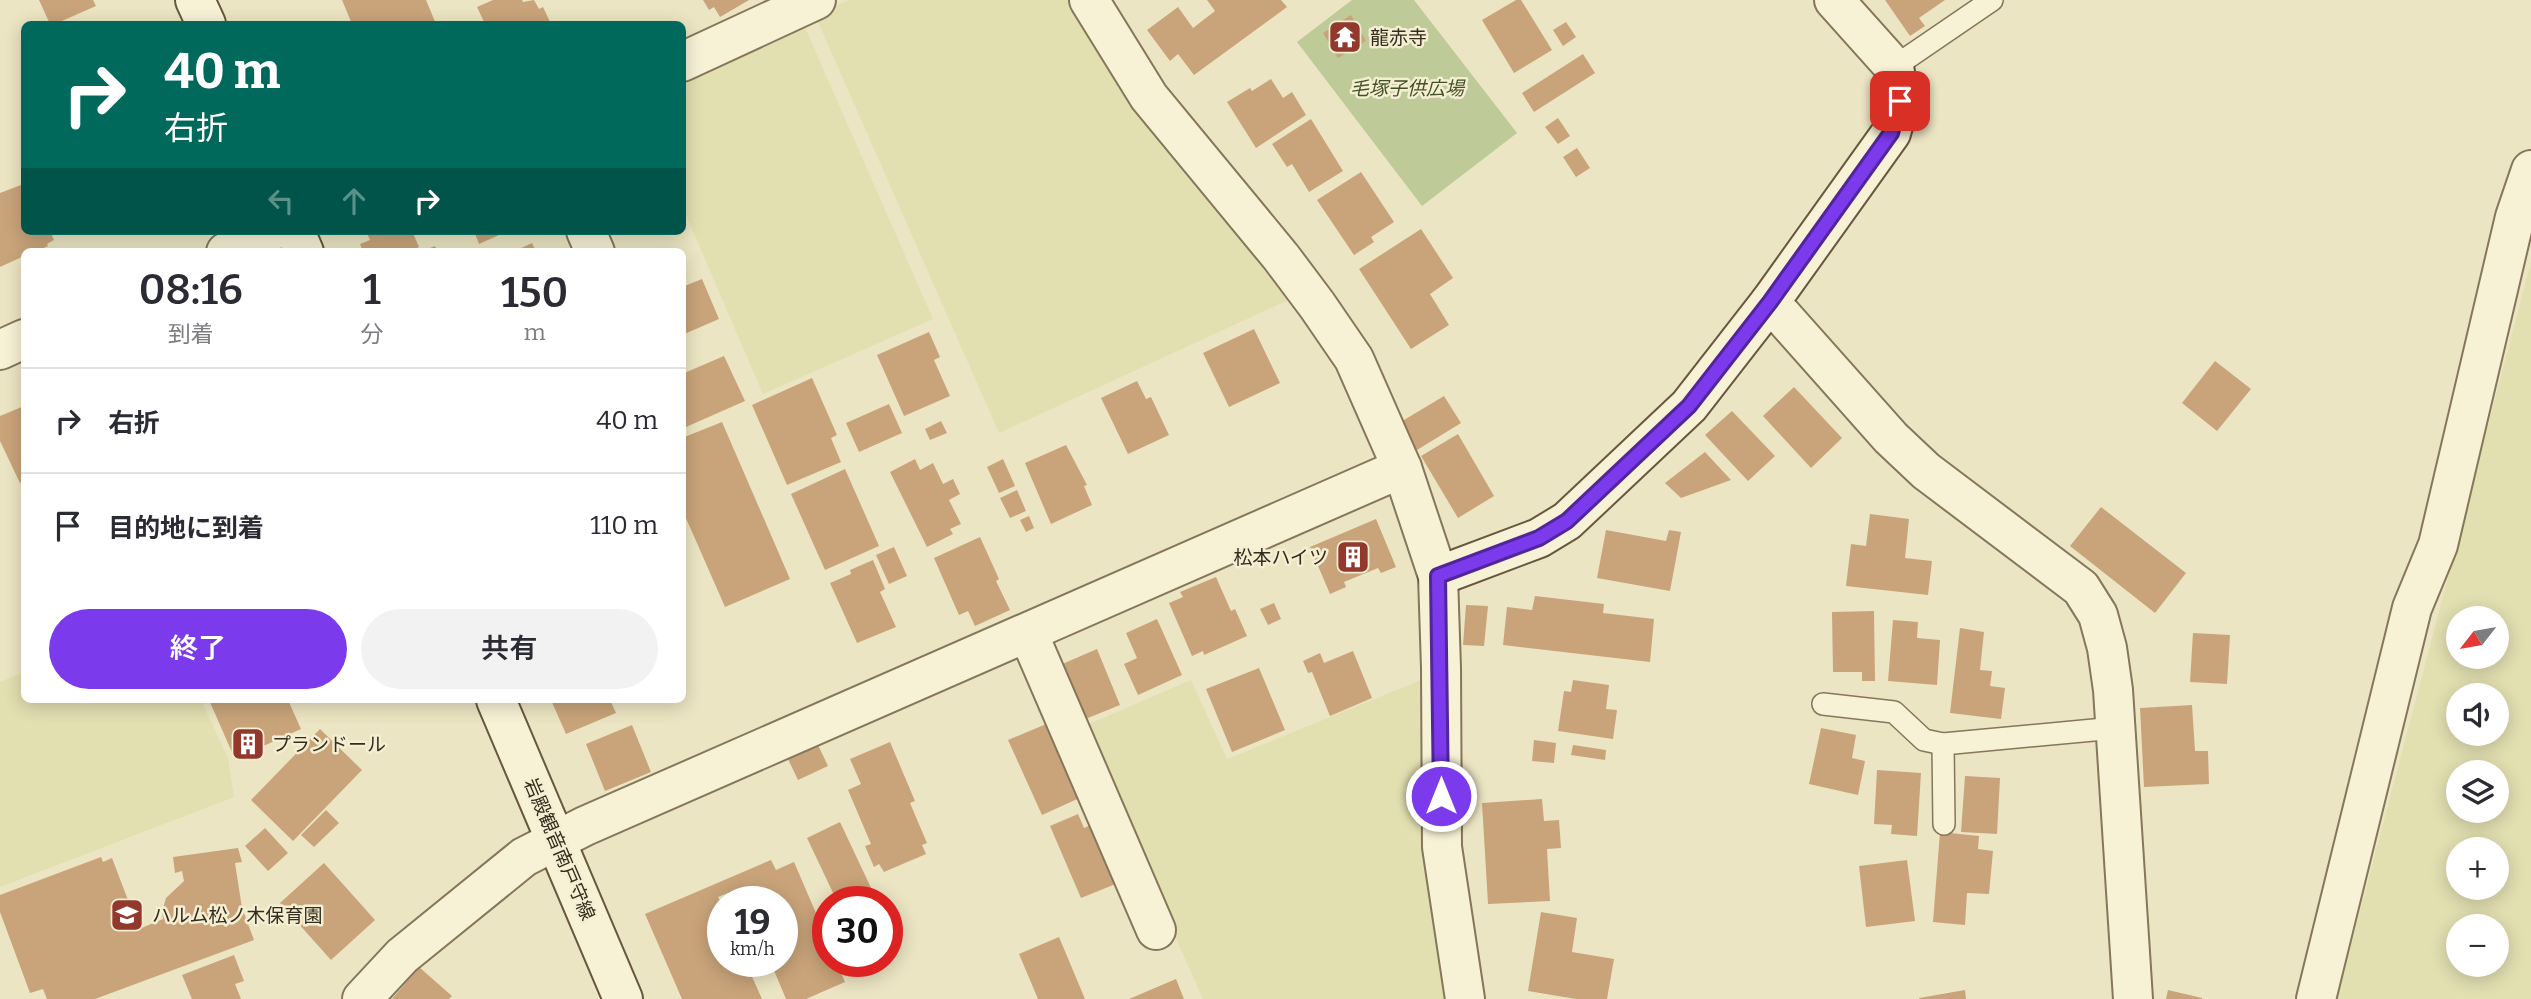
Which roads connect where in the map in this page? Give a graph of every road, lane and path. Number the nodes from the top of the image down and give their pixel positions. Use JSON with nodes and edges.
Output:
{"nodes":[{"id":1,"x":195,"y":0,"type":"edge"},
{"id":2,"x":816,"y":0,"type":"edge"},
{"id":3,"x":1090,"y":0,"type":"edge"},
{"id":4,"x":1835,"y":0,"type":"edge"},
{"id":5,"x":1992,"y":0,"type":"edge"},
{"id":6,"x":205,"y":21,"type":"edge"},
{"id":7,"x":686,"y":60,"type":"edge"},
{"id":8,"x":1894,"y":67,"type":"junction"},
{"id":9,"x":2531,"y":170,"type":"edge"},
{"id":10,"x":263,"y":235,"type":"edge"},
{"id":11,"x":235,"y":248,"type":"edge"},
{"id":12,"x":1770,"y":302,"type":"junction"},
{"id":13,"x":21,"y":340,"type":"edge"},
{"id":14,"x":0,"y":350,"type":"edge"},
{"id":15,"x":1402,"y":468,"type":"junction"},
{"id":16,"x":1438,"y":576,"type":"junction"},
{"id":17,"x":1028,"y":633,"type":"junction"},
{"id":18,"x":497,"y":703,"type":"edge"},
{"id":19,"x":1822,"y":704,"type":"dead end"},
{"id":20,"x":2115,"y":728,"type":"junction"},
{"id":21,"x":1943,"y":744,"type":"junction"},
{"id":22,"x":1944,"y":824,"type":"dead end"},
{"id":23,"x":556,"y":841,"type":"junction"},
{"id":24,"x":1156,"y":930,"type":"dead end"},
{"id":25,"x":362,"y":999,"type":"edge"},
{"id":26,"x":623,"y":999,"type":"edge"},
{"id":27,"x":1465,"y":999,"type":"edge"},
{"id":28,"x":2133,"y":999,"type":"edge"},
{"id":29,"x":2316,"y":999,"type":"edge"}],
"edges":[{"from":1,"to":6,"type":"street"},
{"from":2,"to":7,"type":"street"},
{"from":3,"to":15,"type":"street"},
{"from":4,"to":8,"type":"street"},
{"from":5,"to":8,"type":"lane"},
{"from":8,"to":12,"type":"street"},
{"from":9,"to":29,"type":"street"},
{"from":10,"to":11,"type":"street"},
{"from":12,"to":16,"type":"street"},
{"from":12,"to":20,"type":"street"},
{"from":13,"to":14,"type":"street"},
{"from":15,"to":16,"type":"street"},
{"from":15,"to":17,"type":"street"},
{"from":16,"to":27,"type":"street"},
{"from":17,"to":23,"type":"street"},
{"from":17,"to":24,"type":"street"},
{"from":18,"to":23,"type":"street","name":"岩殿観音南戸守線"},
{"from":19,"to":21,"type":"lane"},
{"from":20,"to":21,"type":"lane"},
{"from":20,"to":28,"type":"street"},
{"from":21,"to":22,"type":"lane"},
{"from":23,"to":25,"type":"street"},
{"from":23,"to":26,"type":"street","name":"岩殿観音南戸守線"}]}
